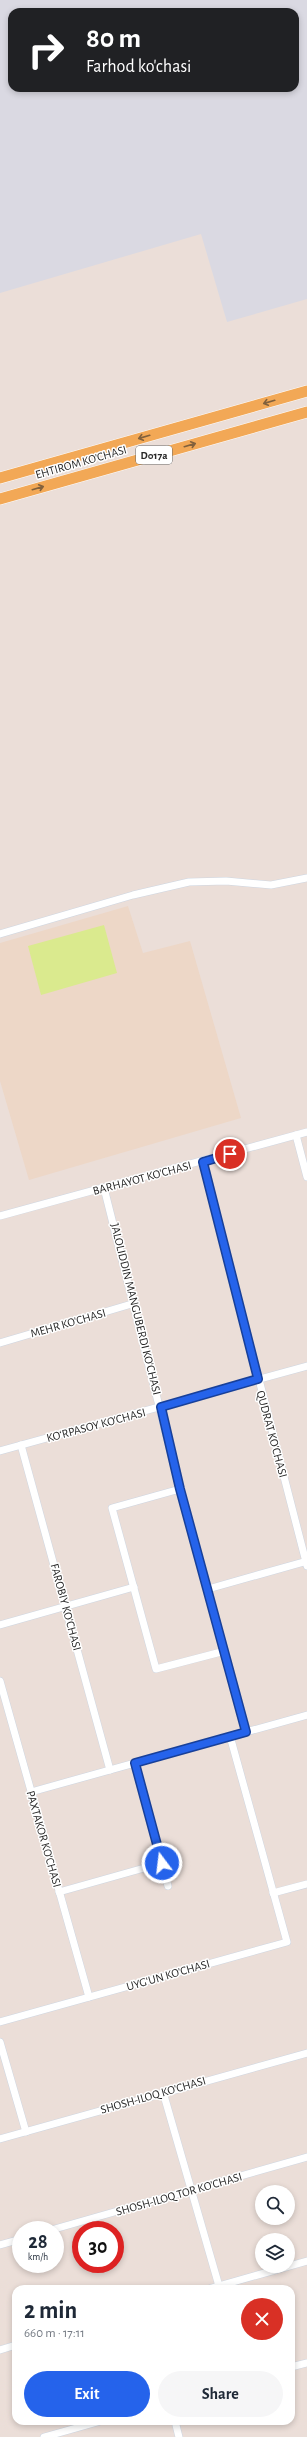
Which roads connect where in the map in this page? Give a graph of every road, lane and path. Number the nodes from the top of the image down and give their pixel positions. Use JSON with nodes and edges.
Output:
{"nodes":[{"id":1,"x":307,"y":391,"type":"edge"},
{"id":2,"x":307,"y":412,"type":"edge"},
{"id":3,"x":0,"y":478,"type":"edge"},
{"id":4,"x":0,"y":498,"type":"edge"},
{"id":5,"x":307,"y":878,"type":"edge"},
{"id":6,"x":0,"y":934,"type":"edge"},
{"id":7,"x":307,"y":1132,"type":"edge"},
{"id":8,"x":296,"y":1135,"type":"junction"},
{"id":9,"x":203,"y":1162,"type":"junction"},
{"id":10,"x":307,"y":1177,"type":"edge"},
{"id":11,"x":104,"y":1188,"type":"junction"},
{"id":12,"x":0,"y":1216,"type":"edge"},
{"id":13,"x":135,"y":1303,"type":"junction"},
{"id":14,"x":0,"y":1343,"type":"edge"},
{"id":15,"x":307,"y":1366,"type":"edge"},
{"id":16,"x":258,"y":1379,"type":"junction"},
{"id":17,"x":161,"y":1407,"type":"junction"},
{"id":18,"x":21,"y":1445,"type":"junction"},
{"id":19,"x":0,"y":1451,"type":"edge"},
{"id":20,"x":180,"y":1489,"type":"junction"},
{"id":21,"x":307,"y":1563,"type":"edge"},
{"id":22,"x":134,"y":1587,"type":"junction"},
{"id":23,"x":208,"y":1589,"type":"junction"},
{"id":24,"x":66,"y":1607,"type":"junction"},
{"id":25,"x":0,"y":1625,"type":"edge"},
{"id":26,"x":225,"y":1651,"type":"junction"},
{"id":27,"x":0,"y":1681,"type":"edge"},
{"id":28,"x":307,"y":1715,"type":"edge"},
{"id":29,"x":246,"y":1732,"type":"junction"},
{"id":30,"x":230,"y":1736,"type":"junction"},
{"id":31,"x":135,"y":1763,"type":"junction"},
{"id":32,"x":110,"y":1770,"type":"junction"},
{"id":33,"x":31,"y":1792,"type":"junction"},
{"id":34,"x":162,"y":1863,"type":"junction"},
{"id":35,"x":307,"y":1884,"type":"edge"},
{"id":36,"x":168,"y":1886,"type":"dead end"},
{"id":37,"x":59,"y":1892,"type":"junction"},
{"id":38,"x":273,"y":1893,"type":"junction"},
{"id":39,"x":89,"y":1997,"type":"junction"},
{"id":40,"x":0,"y":2022,"type":"edge"},
{"id":41,"x":0,"y":2042,"type":"edge"},
{"id":42,"x":307,"y":2053,"type":"edge"},
{"id":43,"x":163,"y":2092,"type":"junction"},
{"id":44,"x":26,"y":2132,"type":"junction"},
{"id":45,"x":0,"y":2139,"type":"edge"},
{"id":46,"x":307,"y":2157,"type":"edge"},
{"id":47,"x":192,"y":2190,"type":"junction"},
{"id":48,"x":64,"y":2226,"type":"edge"},
{"id":49,"x":12,"y":2242,"type":"edge"},
{"id":50,"x":0,"y":2245,"type":"edge"},
{"id":51,"x":307,"y":2261,"type":"edge"},
{"id":52,"x":219,"y":2285,"type":"edge"},
{"id":53,"x":223,"y":2285,"type":"edge"},
{"id":54,"x":12,"y":2346,"type":"edge"},
{"id":55,"x":0,"y":2350,"type":"edge"},
{"id":56,"x":307,"y":2363,"type":"edge"},
{"id":57,"x":295,"y":2366,"type":"edge"},
{"id":58,"x":87,"y":2425,"type":"edge"},
{"id":59,"x":176,"y":2425,"type":"edge"},
{"id":60,"x":44,"y":2437,"type":"edge"},
{"id":61,"x":179,"y":2437,"type":"edge"}],
"edges":[{"from":1,"to":3,"type":"main road","name":"EHTIROM KO'CHASI","number":"D017a","one_way":true},
{"from":4,"to":2,"type":"main road","name":"EHTIROM KO'CHASI","number":"D017a","one_way":true},
{"from":5,"to":6,"type":"street"},
{"from":7,"to":8,"type":"street","name":"BARHAYOT KO'CHASI"},
{"from":8,"to":9,"type":"street","name":"BARHAYOT KO'CHASI"},
{"from":8,"to":10,"type":"street"},
{"from":9,"to":11,"type":"street","name":"BARHAYOT KO'CHASI"},
{"from":9,"to":16,"type":"street","name":"QUDRAT KO'CHASI"},
{"from":11,"to":12,"type":"street","name":"BARHAYOT KO'CHASI"},
{"from":11,"to":13,"type":"street","name":"JALOLIDDIN MANGUBERDI KO'CHASI"},
{"from":13,"to":14,"type":"street","name":"MEHR KO'CHASI"},
{"from":13,"to":17,"type":"street","name":"JALOLIDDIN MANGUBERDI KO'CHASI"},
{"from":15,"to":16,"type":"street","name":"KO‘RPASOY KO'CHASI"},
{"from":16,"to":17,"type":"street","name":"KO‘RPASOY KO'CHASI"},
{"from":16,"to":21,"type":"street","name":"QUDRAT KO'CHASI"},
{"from":17,"to":18,"type":"street","name":"KO‘RPASOY KO'CHASI"},
{"from":17,"to":20,"type":"street","name":"JALOLIDDIN MANGUBERDI KO'CHASI"},
{"from":18,"to":19,"type":"street","name":"KO‘RPASOY KO'CHASI"},
{"from":18,"to":24,"type":"street","name":"FAROBIY KO'CHASI"},
{"from":20,"to":22,"type":"street"},
{"from":20,"to":23,"type":"street","name":"JALOLIDDIN MANGUBERDI KO'CHASI"},
{"from":21,"to":23,"type":"street"},
{"from":22,"to":24,"type":"street"},
{"from":22,"to":26,"type":"street"},
{"from":23,"to":26,"type":"street","name":"JALOLIDDIN MANGUBERDI KO'CHASI"},
{"from":24,"to":25,"type":"street"},
{"from":24,"to":32,"type":"street","name":"FAROBIY KO'CHASI"},
{"from":26,"to":29,"type":"street","name":"JALOLIDDIN MANGUBERDI KO'CHASI"},
{"from":27,"to":33,"type":"street","name":"PAXTAKOR KO'CHASI"},
{"from":28,"to":29,"type":"street"},
{"from":29,"to":30,"type":"street"},
{"from":30,"to":31,"type":"street"},
{"from":30,"to":38,"type":"street","name":"UYG‘UN KO'CHASI"},
{"from":31,"to":32,"type":"street"},
{"from":31,"to":34,"type":"street"},
{"from":32,"to":33,"type":"street"},
{"from":33,"to":37,"type":"street","name":"PAXTAKOR KO'CHASI"},
{"from":34,"to":36,"type":"street"},
{"from":34,"to":37,"type":"street"},
{"from":35,"to":38,"type":"street"},
{"from":37,"to":39,"type":"street","name":"PAXTAKOR KO'CHASI"},
{"from":38,"to":39,"type":"street","name":"UYG‘UN KO'CHASI"},
{"from":39,"to":40,"type":"street","name":"UYG‘UN KO'CHASI"},
{"from":41,"to":44,"type":"street"},
{"from":42,"to":43,"type":"street","name":"SHOSH-ILOQ KO'CHASI"},
{"from":43,"to":44,"type":"street","name":"SHOSH-ILOQ KO'CHASI"},
{"from":43,"to":47,"type":"street"},
{"from":44,"to":45,"type":"street","name":"SHOSH-ILOQ KO'CHASI"},
{"from":46,"to":47,"type":"street","name":"SHOSH-ILOQ TOR KO'CHASI"},
{"from":47,"to":48,"type":"street","name":"SHOSH-ILOQ TOR KO'CHASI"},
{"from":47,"to":52,"type":"street"},
{"from":49,"to":50,"type":"street"},
{"from":51,"to":53,"type":"street"},
{"from":54,"to":55,"type":"street"},
{"from":56,"to":57,"type":"street"},
{"from":58,"to":60,"type":"street"},
{"from":59,"to":61,"type":"street"}]}
